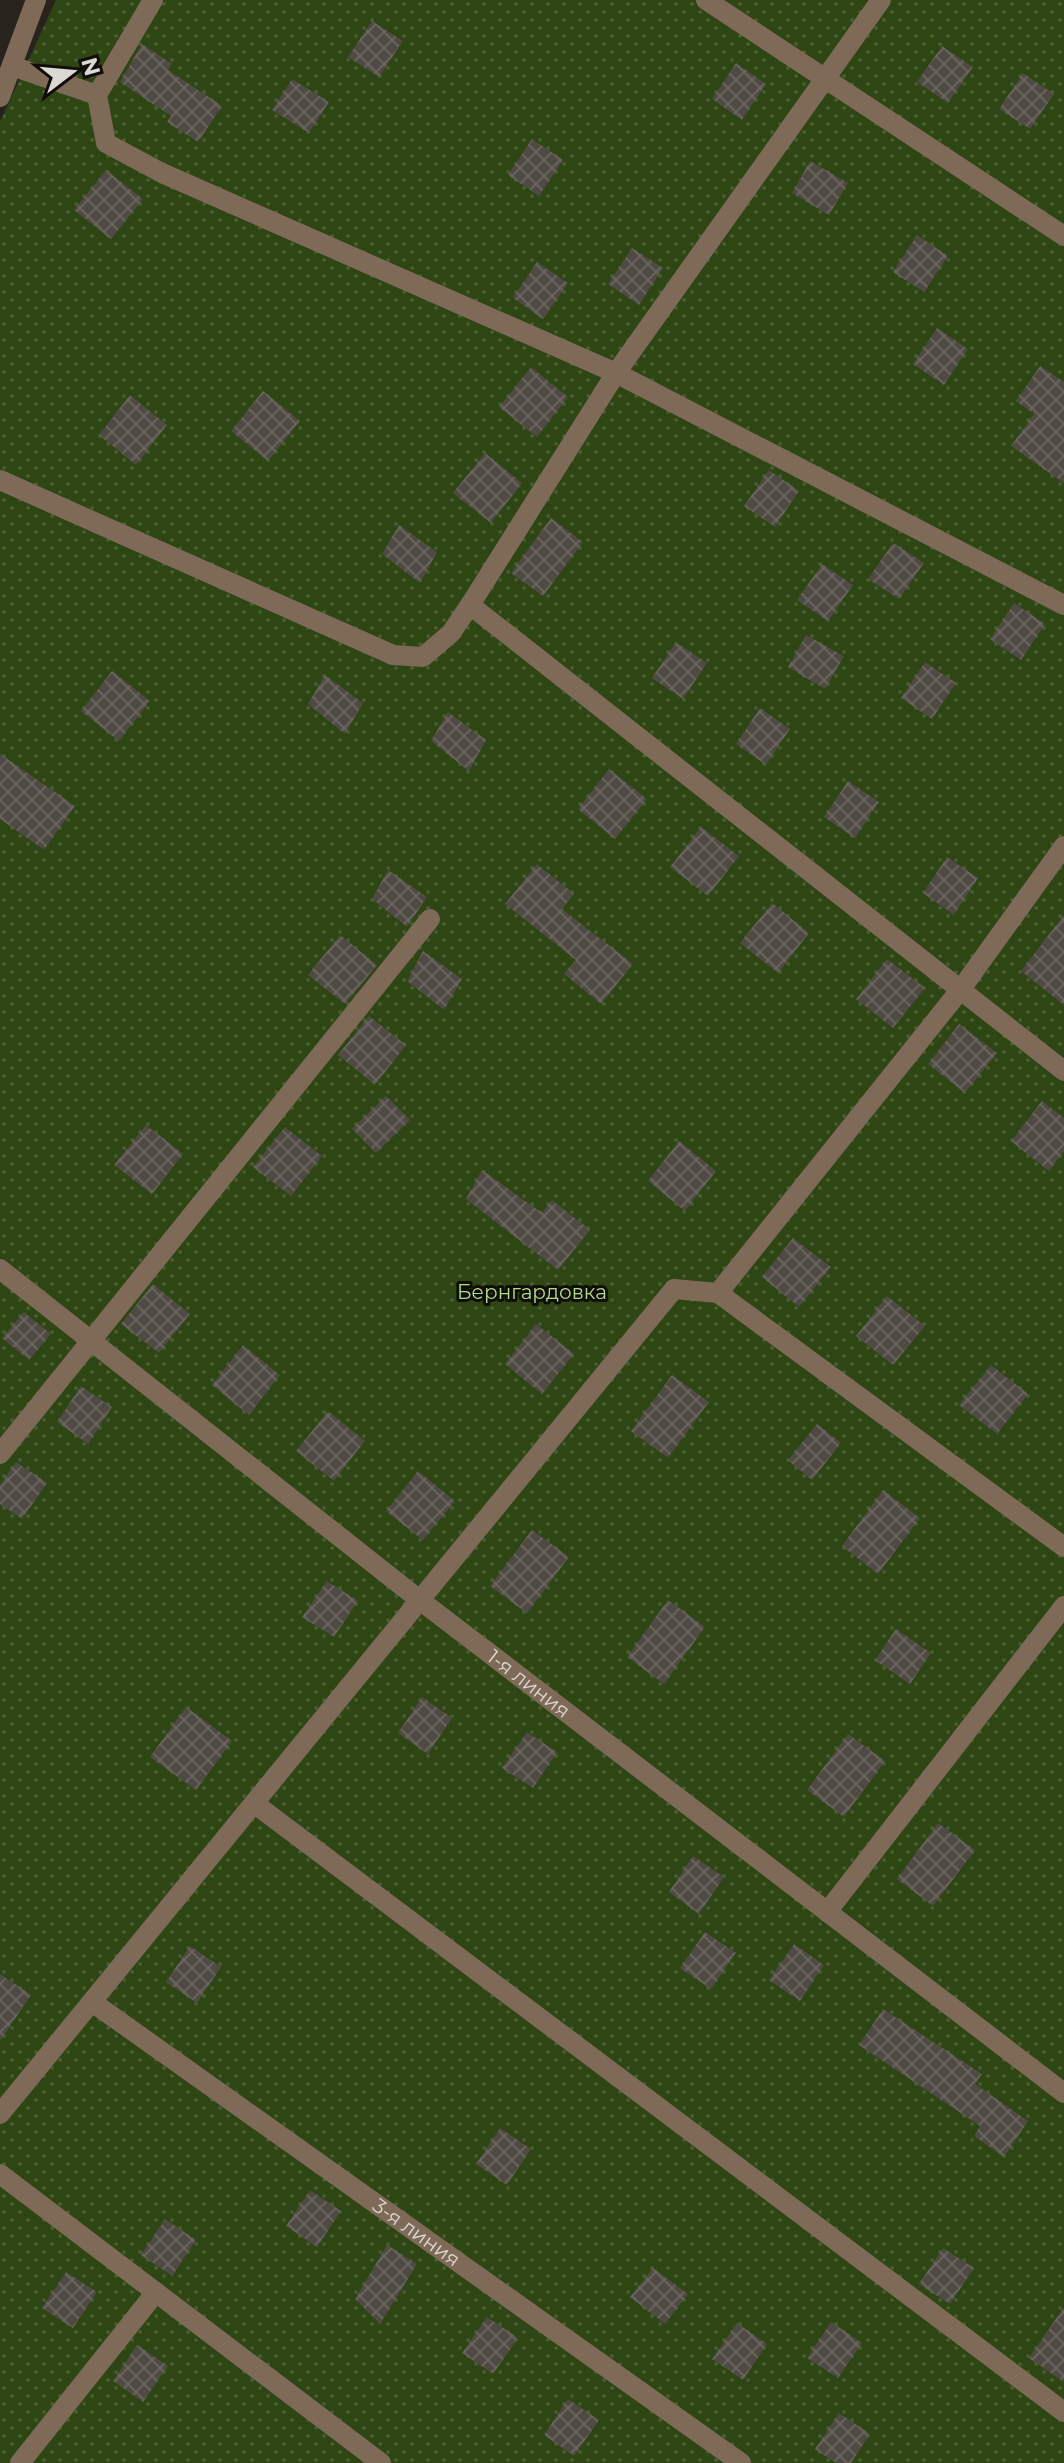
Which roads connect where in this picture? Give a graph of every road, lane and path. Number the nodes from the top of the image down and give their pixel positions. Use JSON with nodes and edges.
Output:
{"nodes":[{"id":1,"x":36,"y":0,"type":"edge"},
{"id":2,"x":153,"y":0,"type":"edge"},
{"id":3,"x":706,"y":0,"type":"edge"},
{"id":4,"x":881,"y":0,"type":"edge"},
{"id":5,"x":12,"y":66,"type":"junction"},
{"id":6,"x":826,"y":81,"type":"junction"},
{"id":7,"x":97,"y":95,"type":"junction"},
{"id":8,"x":0,"y":97,"type":"edge"},
{"id":9,"x":1064,"y":236,"type":"edge"},
{"id":10,"x":616,"y":373,"type":"junction"},
{"id":11,"x":0,"y":480,"type":"edge"},
{"id":12,"x":470,"y":605,"type":"junction"},
{"id":13,"x":1064,"y":605,"type":"edge"},
{"id":14,"x":1064,"y":846,"type":"edge"},
{"id":15,"x":430,"y":919,"type":"dead end"},
{"id":16,"x":961,"y":989,"type":"junction"},
{"id":17,"x":1064,"y":1071,"type":"edge"},
{"id":18,"x":0,"y":1269,"type":"edge"},
{"id":19,"x":718,"y":1293,"type":"junction"},
{"id":20,"x":90,"y":1341,"type":"junction"},
{"id":21,"x":0,"y":1454,"type":"edge"},
{"id":22,"x":1064,"y":1547,"type":"edge"},
{"id":23,"x":421,"y":1601,"type":"junction"},
{"id":24,"x":1064,"y":1606,"type":"edge"},
{"id":25,"x":255,"y":1804,"type":"junction"},
{"id":26,"x":827,"y":1912,"type":"junction"},
{"id":27,"x":92,"y":2002,"type":"junction"},
{"id":28,"x":1064,"y":2093,"type":"edge"},
{"id":29,"x":0,"y":2114,"type":"edge"},
{"id":30,"x":0,"y":2174,"type":"edge"},
{"id":31,"x":156,"y":2292,"type":"junction"},
{"id":32,"x":1064,"y":2412,"type":"edge"},
{"id":33,"x":20,"y":2463,"type":"edge"},
{"id":34,"x":381,"y":2463,"type":"edge"},
{"id":35,"x":741,"y":2463,"type":"edge"}],
"edges":[{"from":1,"to":5,"type":"street"},
{"from":2,"to":7,"type":"street"},
{"from":3,"to":6,"type":"street"},
{"from":4,"to":6,"type":"street"},
{"from":5,"to":7,"type":"street"},
{"from":5,"to":8,"type":"street"},
{"from":6,"to":9,"type":"street"},
{"from":6,"to":10,"type":"street"},
{"from":7,"to":10,"type":"street"},
{"from":10,"to":12,"type":"street"},
{"from":10,"to":13,"type":"street"},
{"from":11,"to":12,"type":"street"},
{"from":12,"to":16,"type":"street"},
{"from":14,"to":16,"type":"street"},
{"from":15,"to":20,"type":"street"},
{"from":16,"to":17,"type":"street"},
{"from":16,"to":19,"type":"street"},
{"from":18,"to":20,"type":"street","name":"1-я линия"},
{"from":19,"to":22,"type":"street"},
{"from":19,"to":23,"type":"street"},
{"from":20,"to":21,"type":"street"},
{"from":20,"to":23,"type":"street","name":"1-я линия"},
{"from":23,"to":25,"type":"street"},
{"from":23,"to":26,"type":"street","name":"1-я линия"},
{"from":24,"to":26,"type":"street"},
{"from":25,"to":27,"type":"street"},
{"from":25,"to":32,"type":"street"},
{"from":26,"to":28,"type":"street","name":"1-я линия"},
{"from":27,"to":29,"type":"street"},
{"from":27,"to":35,"type":"street","name":"3-я линия"},
{"from":30,"to":31,"type":"street"},
{"from":31,"to":33,"type":"street"},
{"from":31,"to":34,"type":"street"}]}
